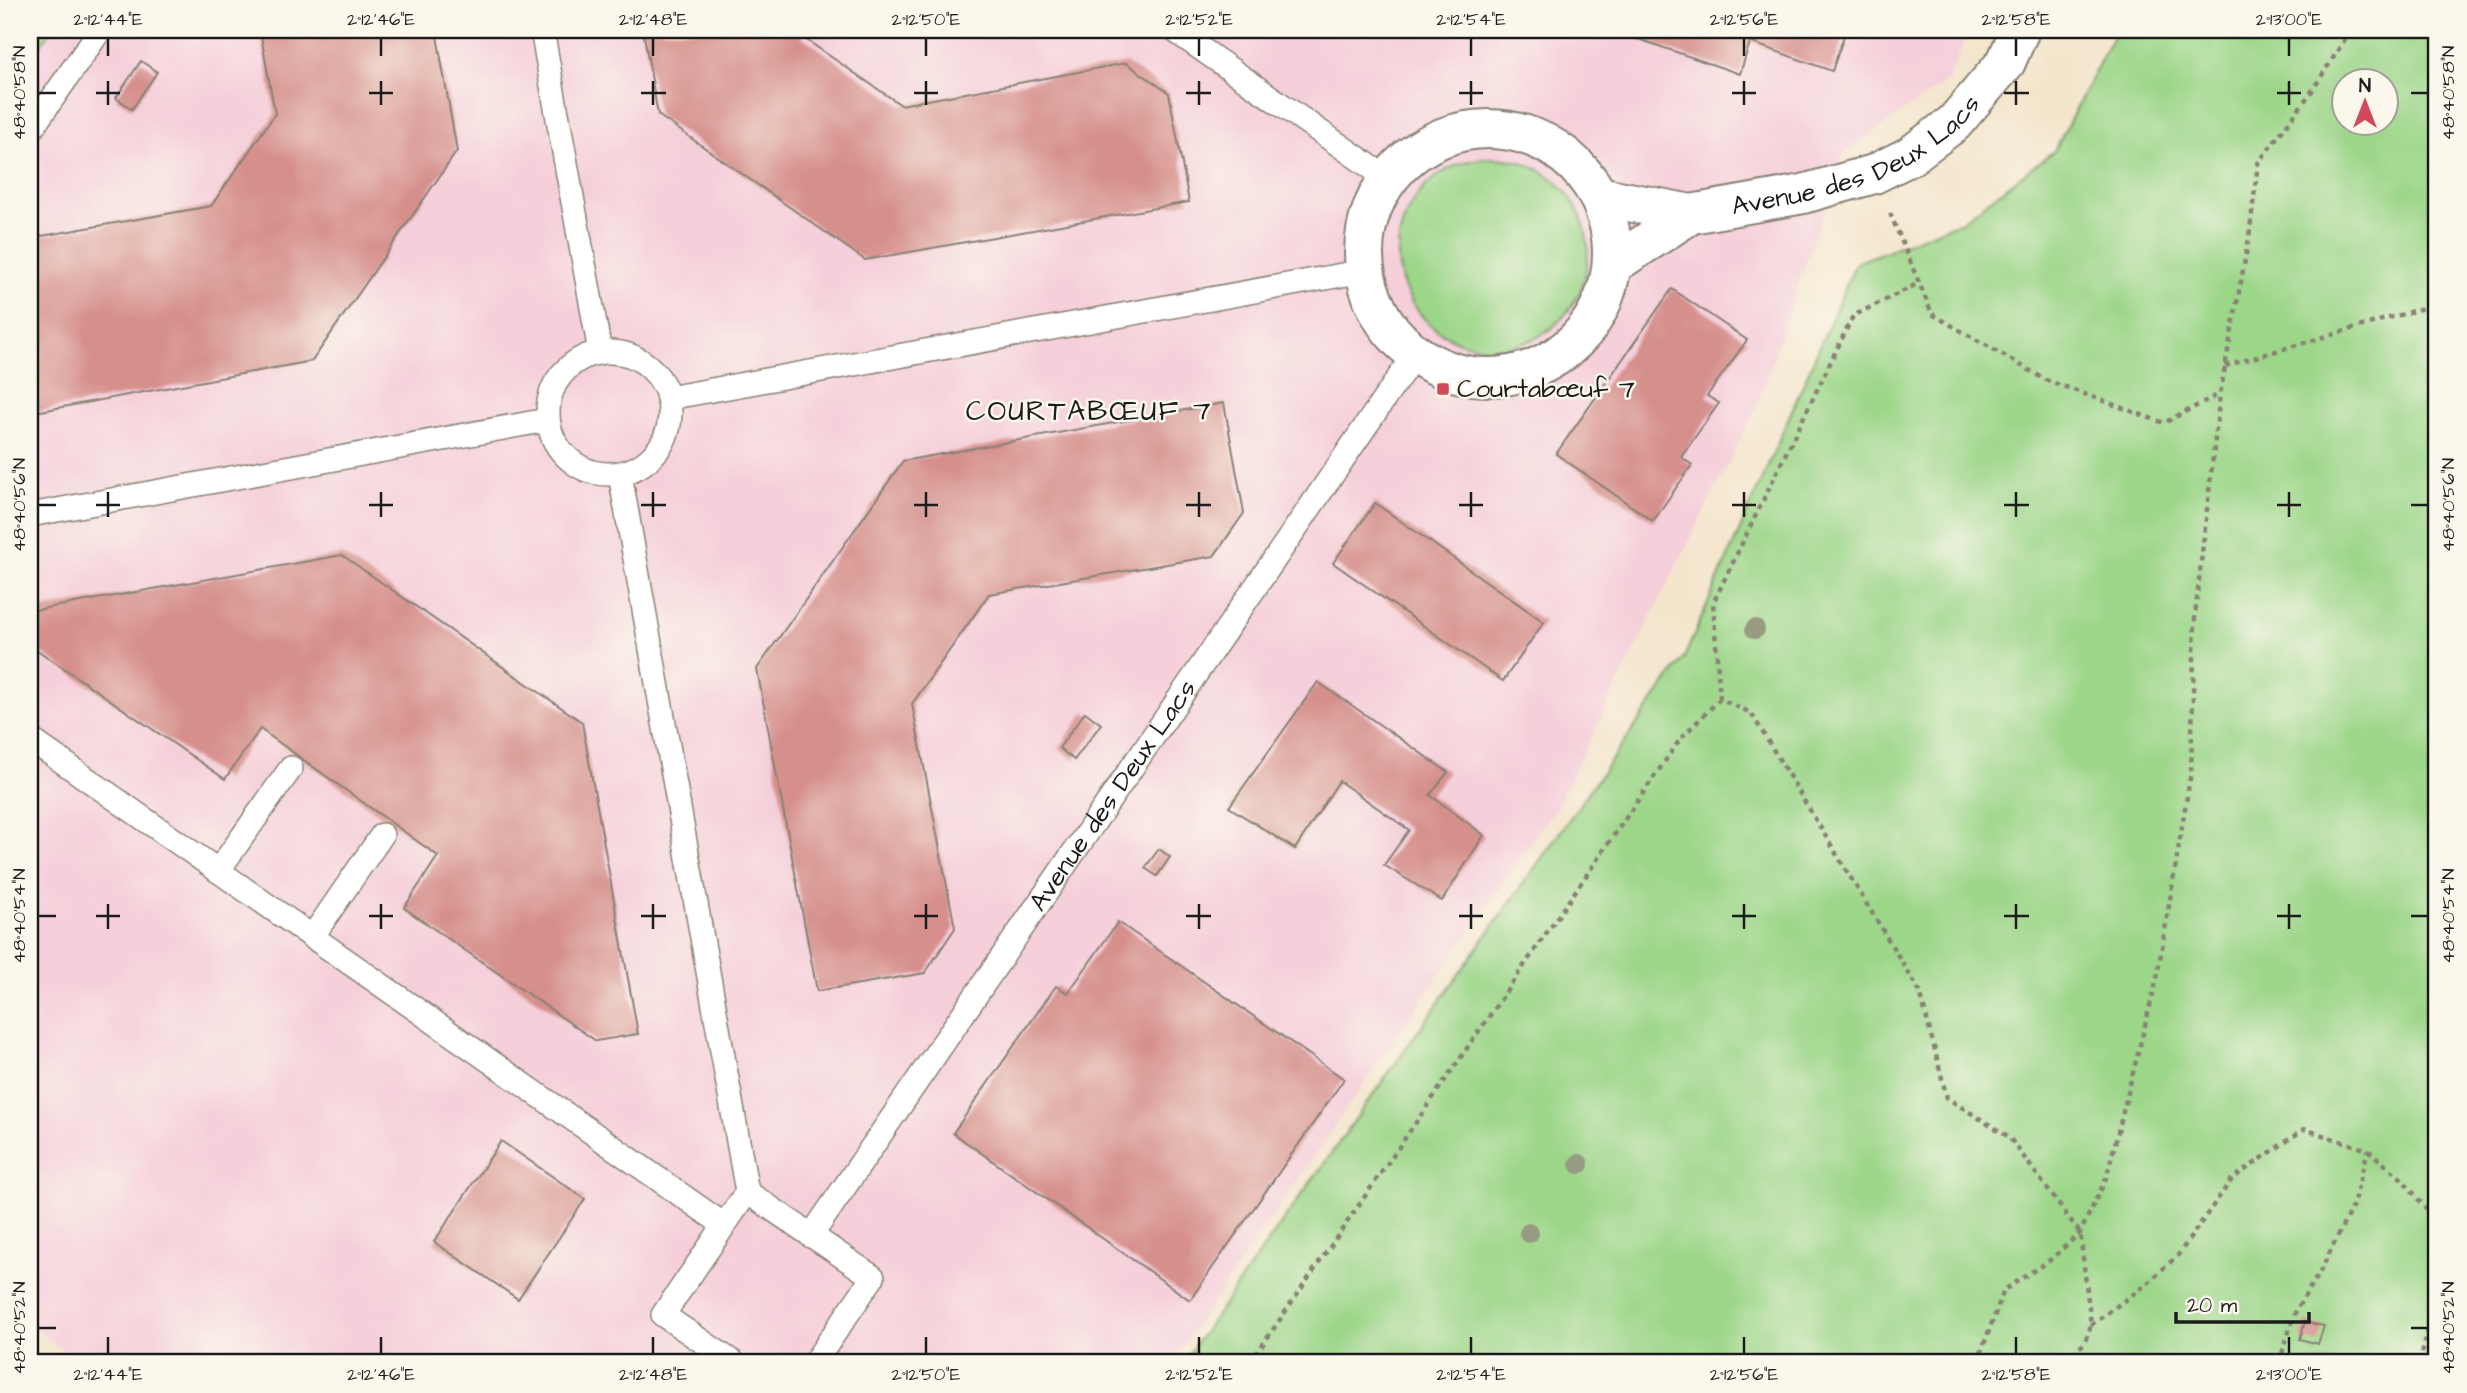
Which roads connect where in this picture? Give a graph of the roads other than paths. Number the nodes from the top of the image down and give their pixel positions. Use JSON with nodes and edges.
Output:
{"nodes":[{"id":1,"x":100,"y":30,"type":"edge"},
{"id":2,"x":542,"y":30,"type":"edge"},
{"id":3,"x":1174,"y":30,"type":"edge"},
{"id":4,"x":2020,"y":30,"type":"edge"},
{"id":5,"x":30,"y":131,"type":"edge"},
{"id":6,"x":1388,"y":179,"type":"junction"},
{"id":7,"x":1598,"y":196,"type":"junction"},
{"id":8,"x":1690,"y":214,"type":"junction"},
{"id":9,"x":1612,"y":265,"type":"junction"},
{"id":10,"x":1364,"y":271,"type":"junction"},
{"id":11,"x":600,"y":352,"type":"junction"},
{"id":12,"x":1415,"y":355,"type":"junction"},
{"id":13,"x":668,"y":398,"type":"junction"},
{"id":14,"x":547,"y":420,"type":"junction"},
{"id":15,"x":620,"y":474,"type":"junction"},
{"id":16,"x":30,"y":515,"type":"edge"},
{"id":17,"x":30,"y":739,"type":"edge"},
{"id":18,"x":290,"y":768,"type":"dead end"},
{"id":19,"x":382,"y":835,"type":"dead end"},
{"id":20,"x":218,"y":871,"type":"junction"},
{"id":21,"x":312,"y":937,"type":"junction"},
{"id":22,"x":747,"y":1192,"type":"junction"},
{"id":23,"x":724,"y":1225,"type":"junction"},
{"id":24,"x":811,"y":1236,"type":"junction"},
{"id":25,"x":726,"y":1361,"type":"edge"},
{"id":26,"x":814,"y":1363,"type":"edge"}],
"edges":[{"from":1,"to":5,"type":"lane"},
{"from":2,"to":11,"type":"lane"},
{"from":3,"to":6,"type":"lane"},
{"from":4,"to":8,"type":"street","name":"Avenue des Deux Lacs"},
{"from":6,"to":7,"type":"street"},
{"from":6,"to":10,"type":"street"},
{"from":7,"to":8,"type":"street","name":"Avenue des Deux Lacs"},
{"from":7,"to":9,"type":"street"},
{"from":8,"to":9,"type":"street","name":"Avenue des Deux Lacs"},
{"from":9,"to":12,"type":"street"},
{"from":10,"to":12,"type":"street"},
{"from":10,"to":13,"type":"lane"},
{"from":11,"to":13,"type":"lane"},
{"from":11,"to":14,"type":"lane"},
{"from":12,"to":24,"type":"lane","name":"Avenue des Deux Lacs"},
{"from":13,"to":15,"type":"lane"},
{"from":14,"to":15,"type":"lane"},
{"from":14,"to":16,"type":"lane"},
{"from":15,"to":22,"type":"lane"},
{"from":17,"to":20,"type":"lane"},
{"from":18,"to":20,"type":"lane"},
{"from":19,"to":21,"type":"lane"},
{"from":20,"to":21,"type":"lane"},
{"from":21,"to":23,"type":"lane"},
{"from":22,"to":23,"type":"lane"},
{"from":22,"to":24,"type":"lane"},
{"from":23,"to":25,"type":"lane"},
{"from":24,"to":26,"type":"lane"}]}
